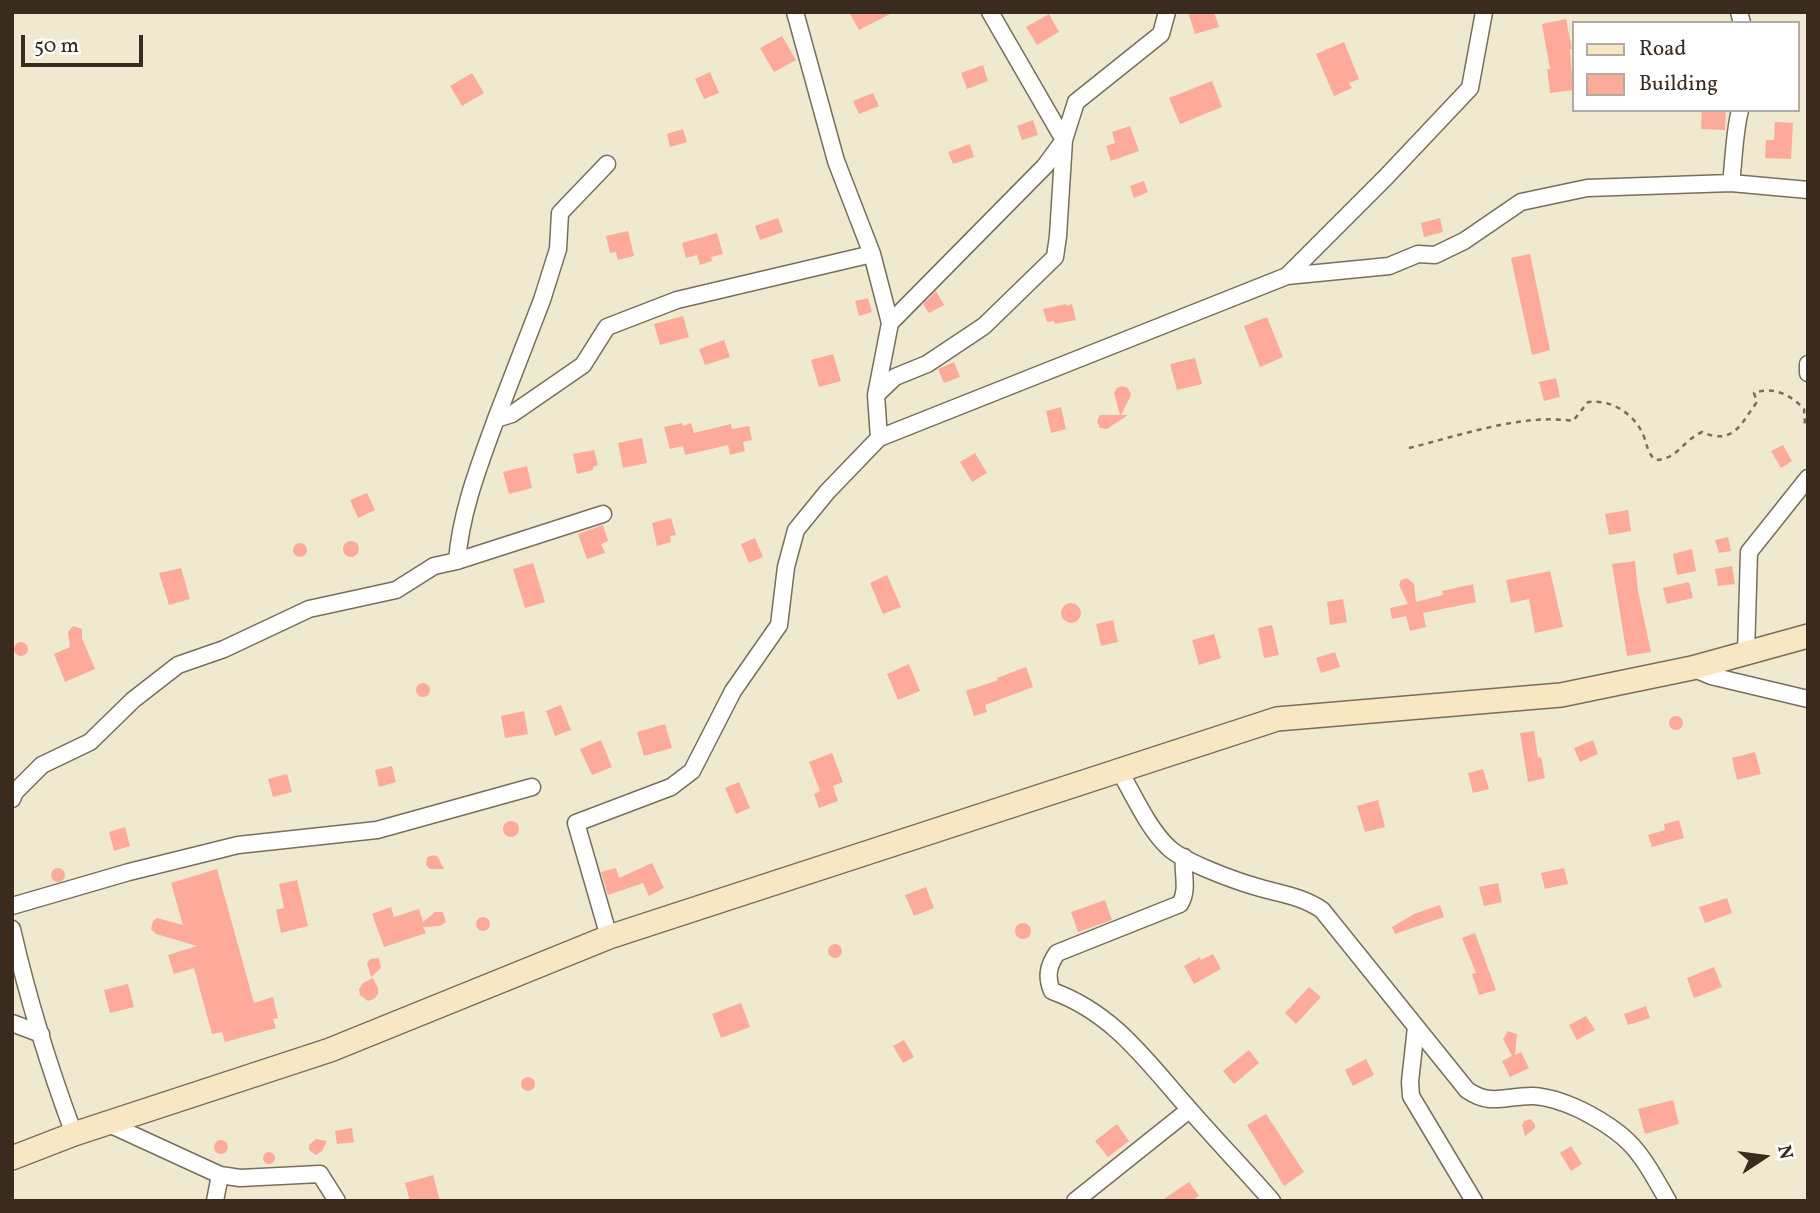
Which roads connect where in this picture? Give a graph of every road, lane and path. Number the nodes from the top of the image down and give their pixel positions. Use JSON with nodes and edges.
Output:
{"nodes":[{"id":1,"x":795,"y":12,"type":"edge"},
{"id":2,"x":990,"y":12,"type":"edge"},
{"id":3,"x":1167,"y":12,"type":"edge"},
{"id":4,"x":1483,"y":12,"type":"edge"},
{"id":5,"x":1739,"y":112,"type":"edge"},
{"id":6,"x":1064,"y":140,"type":"junction"},
{"id":7,"x":607,"y":164,"type":"dead end"},
{"id":8,"x":1731,"y":183,"type":"junction"},
{"id":9,"x":1808,"y":190,"type":"edge"},
{"id":10,"x":872,"y":254,"type":"junction"},
{"id":11,"x":1287,"y":276,"type":"junction"},
{"id":12,"x":890,"y":323,"type":"junction"},
{"id":13,"x":1808,"y":364,"type":"edge"},
{"id":14,"x":1808,"y":373,"type":"edge"},
{"id":15,"x":876,"y":395,"type":"junction"},
{"id":16,"x":496,"y":418,"type":"junction"},
{"id":17,"x":1808,"y":427,"type":"edge"},
{"id":18,"x":879,"y":438,"type":"junction"},
{"id":19,"x":1409,"y":448,"type":"dead end"},
{"id":20,"x":1808,"y":478,"type":"edge"},
{"id":21,"x":603,"y":514,"type":"dead end"},
{"id":22,"x":457,"y":561,"type":"junction"},
{"id":23,"x":1808,"y":636,"type":"edge"},
{"id":24,"x":1746,"y":653,"type":"junction"},
{"id":25,"x":1692,"y":668,"type":"junction"},
{"id":26,"x":1808,"y":699,"type":"edge"},
{"id":27,"x":1119,"y":770,"type":"junction"},
{"id":28,"x":532,"y":787,"type":"dead end"},
{"id":29,"x":12,"y":799,"type":"edge"},
{"id":30,"x":1184,"y":857,"type":"junction"},
{"id":31,"x":12,"y":906,"type":"edge"},
{"id":32,"x":12,"y":929,"type":"edge"},
{"id":33,"x":609,"y":937,"type":"junction"},
{"id":34,"x":12,"y":1023,"type":"edge"},
{"id":35,"x":1416,"y":1027,"type":"junction"},
{"id":36,"x":41,"y":1034,"type":"junction"},
{"id":37,"x":1189,"y":1110,"type":"junction"},
{"id":38,"x":109,"y":1124,"type":"junction"},
{"id":39,"x":74,"y":1134,"type":"junction"},
{"id":40,"x":12,"y":1157,"type":"edge"},
{"id":41,"x":220,"y":1175,"type":"junction"},
{"id":42,"x":215,"y":1201,"type":"edge"},
{"id":43,"x":337,"y":1201,"type":"edge"},
{"id":44,"x":1075,"y":1201,"type":"edge"},
{"id":45,"x":1272,"y":1201,"type":"edge"},
{"id":46,"x":1474,"y":1201,"type":"edge"},
{"id":47,"x":1668,"y":1201,"type":"edge"}],
"edges":[{"from":1,"to":10,"type":"street"},
{"from":2,"to":6,"type":"street"},
{"from":3,"to":6,"type":"street"},
{"from":4,"to":11,"type":"street"},
{"from":5,"to":8,"type":"street"},
{"from":6,"to":12,"type":"street"},
{"from":6,"to":15,"type":"street"},
{"from":7,"to":16,"type":"street"},
{"from":8,"to":9,"type":"street"},
{"from":8,"to":11,"type":"street"},
{"from":10,"to":12,"type":"street"},
{"from":10,"to":16,"type":"street"},
{"from":11,"to":18,"type":"street"},
{"from":12,"to":15,"type":"street"},
{"from":13,"to":14,"type":"street"},
{"from":15,"to":18,"type":"street"},
{"from":16,"to":22,"type":"street"},
{"from":17,"to":19,"type":"path"},
{"from":18,"to":33,"type":"street"},
{"from":20,"to":24,"type":"street"},
{"from":21,"to":22,"type":"street"},
{"from":22,"to":29,"type":"street"},
{"from":23,"to":24,"type":"main road"},
{"from":24,"to":25,"type":"main road"},
{"from":25,"to":26,"type":"street"},
{"from":25,"to":27,"type":"main road"},
{"from":27,"to":30,"type":"street"},
{"from":27,"to":33,"type":"main road"},
{"from":28,"to":31,"type":"street"},
{"from":30,"to":35,"type":"street"},
{"from":30,"to":37,"type":"street"},
{"from":32,"to":36,"type":"street"},
{"from":33,"to":38,"type":"main road"},
{"from":34,"to":36,"type":"street"},
{"from":35,"to":46,"type":"street"},
{"from":35,"to":47,"type":"street"},
{"from":36,"to":39,"type":"street"},
{"from":37,"to":44,"type":"street"},
{"from":37,"to":45,"type":"street"},
{"from":38,"to":39,"type":"main road"},
{"from":38,"to":41,"type":"street"},
{"from":39,"to":40,"type":"main road"},
{"from":41,"to":42,"type":"street"},
{"from":41,"to":43,"type":"street"}]}
